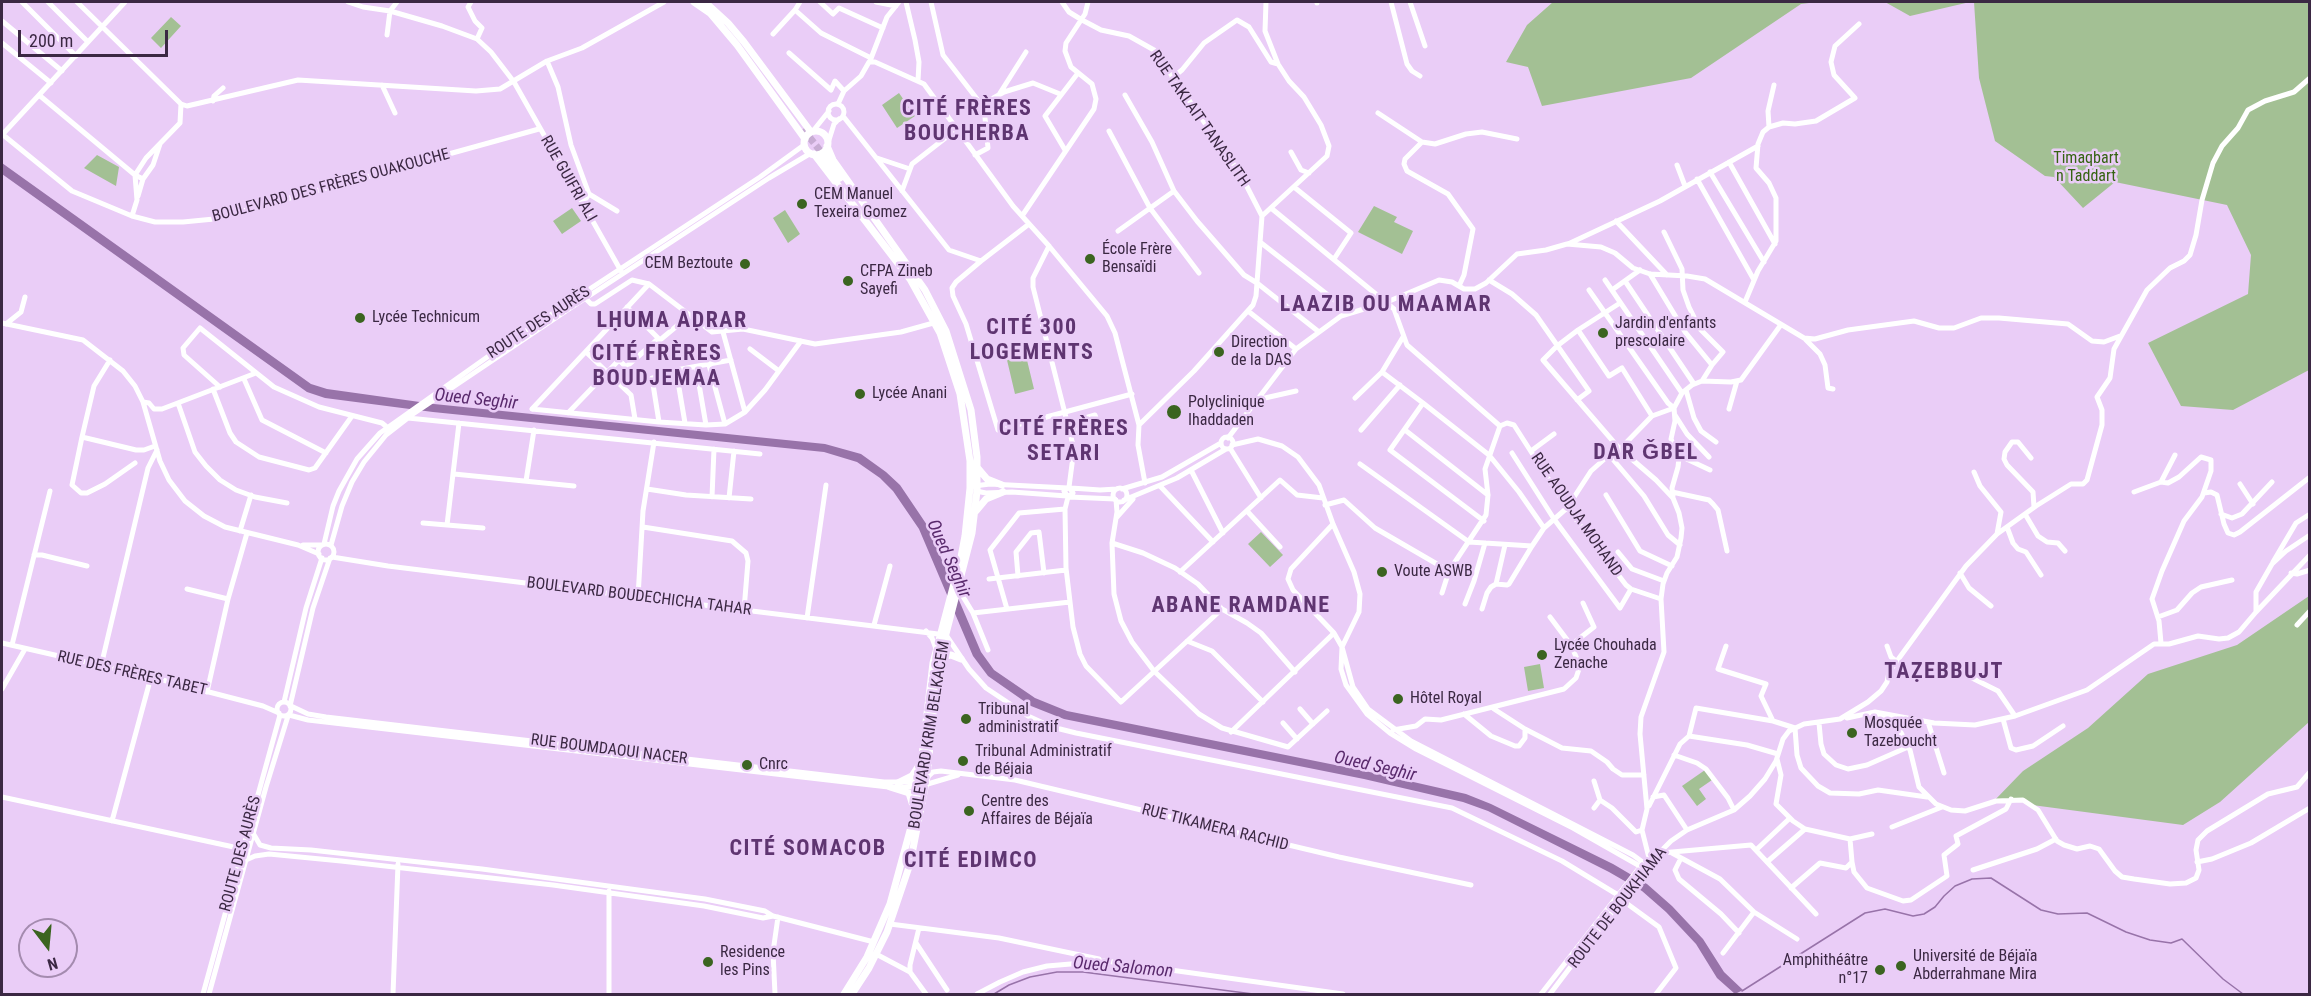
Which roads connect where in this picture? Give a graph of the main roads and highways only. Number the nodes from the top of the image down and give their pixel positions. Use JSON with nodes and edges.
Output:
{"nodes":[{"id":1,"x":694,"y":2,"type":"edge"},
{"id":2,"x":705,"y":2,"type":"edge"},
{"id":3,"x":741,"y":44,"type":"junction"},
{"id":4,"x":809,"y":131,"type":"junction"},
{"id":5,"x":804,"y":142,"type":"junction"},
{"id":6,"x":828,"y":145,"type":"junction"},
{"id":7,"x":812,"y":154,"type":"junction"},
{"id":8,"x":825,"y":158,"type":"tunnel mouth"},
{"id":9,"x":886,"y":243,"type":"junction"},
{"id":10,"x":938,"y":322,"type":"junction"},
{"id":11,"x":976,"y":466,"type":"junction"},
{"id":12,"x":975,"y":488,"type":"junction"},
{"id":13,"x":975,"y":513,"type":"junction"},
{"id":14,"x":956,"y":588,"type":"junction"},
{"id":15,"x":943,"y":629,"type":"junction"},
{"id":16,"x":940,"y":657,"type":"junction"},
{"id":17,"x":961,"y":659,"type":"road end"},
{"id":18,"x":921,"y":762,"type":"junction"},
{"id":19,"x":923,"y":782,"type":"junction"},
{"id":20,"x":898,"y":783,"type":"road end"},
{"id":21,"x":890,"y":788,"type":"road end"},
{"id":22,"x":914,"y":813,"type":"junction"},
{"id":23,"x":844,"y":994,"type":"edge"},
{"id":24,"x":852,"y":994,"type":"edge"}],
"edges":[{"from":1,"to":3,"type":"main road"},
{"from":2,"to":3,"type":"main road"},
{"from":3,"to":4,"type":"main road"},
{"from":3,"to":4,"type":"main road"},
{"from":3,"to":5,"type":"main road"},
{"from":4,"to":5,"type":"main road"},
{"from":4,"to":6,"type":"main road"},
{"from":5,"to":7,"type":"main road"},
{"from":6,"to":7,"type":"main road"},
{"from":6,"to":9,"type":"main road","name":"BOULEVARD KRIM BELKACEM"},
{"from":7,"to":9,"type":"main road","name":"BOULEVARD KRIM BELKACEM"},
{"from":8,"to":9,"type":"main road"},
{"from":9,"to":10,"type":"main road","name":"BOULEVARD KRIM BELKACEM"},
{"from":10,"to":11,"type":"main road","name":"BOULEVARD KRIM BELKACEM"},
{"from":10,"to":12,"type":"main road","name":"BOULEVARD KRIM BELKACEM"},
{"from":11,"to":12,"type":"main road","name":"BOULEVARD KRIM BELKACEM"},
{"from":11,"to":13,"type":"main road"},
{"from":12,"to":13,"type":"main road","name":"BOULEVARD KRIM BELKACEM"},
{"from":12,"to":14,"type":"main road","name":"BOULEVARD KRIM BELKACEM"},
{"from":13,"to":14,"type":"main road","name":"BOULEVARD KRIM BELKACEM"},
{"from":14,"to":15,"type":"main road","name":"BOULEVARD KRIM BELKACEM"},
{"from":15,"to":16,"type":"main road","name":"BOULEVARD KRIM BELKACEM"},
{"from":15,"to":18,"type":"main road","name":"BOULEVARD KRIM BELKACEM"},
{"from":16,"to":17,"type":"main road"},
{"from":16,"to":19,"type":"main road","name":"BOULEVARD KRIM BELKACEM"},
{"from":18,"to":19,"type":"main road","name":"BOULEVARD KRIM BELKACEM"},
{"from":18,"to":20,"type":"main road"},
{"from":19,"to":22,"type":"main road","name":"BOULEVARD KRIM BELKACEM"},
{"from":19,"to":24,"type":"main road","name":"BOULEVARD KRIM BELKACEM"},
{"from":21,"to":22,"type":"main road"},
{"from":22,"to":23,"type":"main road","name":"BOULEVARD KRIM BELKACEM"}]}
